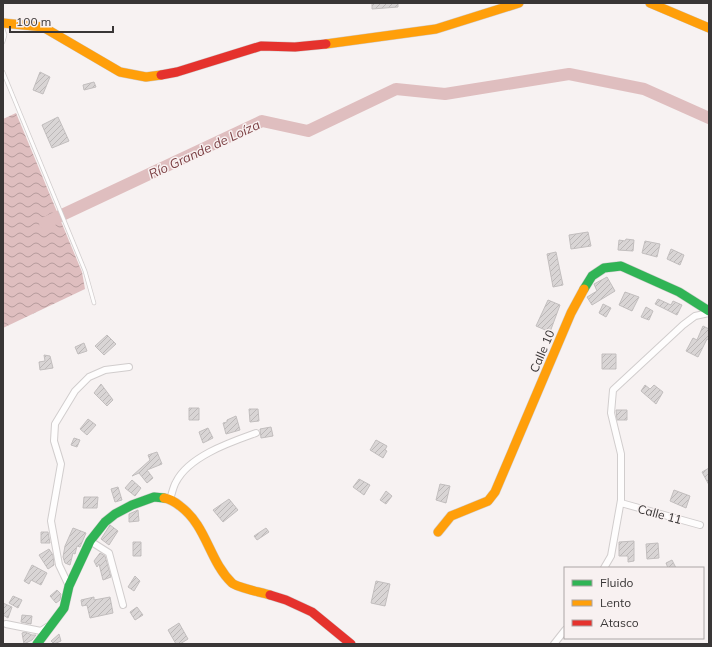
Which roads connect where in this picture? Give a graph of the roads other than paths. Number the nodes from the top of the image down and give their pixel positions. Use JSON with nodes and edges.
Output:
{"nodes":[{"id":1,"x":519,"y":3,"type":"edge"},
{"id":2,"x":650,"y":3,"type":"edge"},
{"id":3,"x":3,"y":23,"type":"edge"},
{"id":4,"x":709,"y":28,"type":"edge"},
{"id":5,"x":3,"y":29,"type":"edge"},
{"id":6,"x":3,"y":42,"type":"edge"},
{"id":7,"x":3,"y":72,"type":"edge"},
{"id":8,"x":94,"y":303,"type":"dead end"},
{"id":9,"x":709,"y":312,"type":"edge"},
{"id":10,"x":129,"y":367,"type":"dead end"},
{"id":11,"x":256,"y":433,"type":"dead end"},
{"id":12,"x":170,"y":499,"type":"junction"},
{"id":13,"x":621,"y":503,"type":"junction"},
{"id":14,"x":700,"y":525,"type":"dead end"},
{"id":15,"x":438,"y":532,"type":"dead end"},
{"id":16,"x":90,"y":541,"type":"junction"},
{"id":17,"x":604,"y":567,"type":"edge"},
{"id":18,"x":69,"y":586,"type":"junction"},
{"id":19,"x":123,"y":605,"type":"dead end"},
{"id":20,"x":6,"y":624,"type":"dead end"},
{"id":21,"x":50,"y":625,"type":"junction"},
{"id":22,"x":564,"y":631,"type":"edge"},
{"id":23,"x":37,"y":644,"type":"edge"},
{"id":24,"x":351,"y":644,"type":"edge"},
{"id":25,"x":554,"y":644,"type":"edge"}],
"edges":[{"from":1,"to":3,"type":"street"},
{"from":2,"to":4,"type":"street"},
{"from":5,"to":6,"type":"lane"},
{"from":7,"to":8,"type":"lane"},
{"from":9,"to":13,"type":"street"},
{"from":9,"to":15,"type":"street","name":"Calle 10"},
{"from":10,"to":18,"type":"street"},
{"from":11,"to":12,"type":"street"},
{"from":12,"to":16,"type":"street"},
{"from":12,"to":24,"type":"street"},
{"from":13,"to":14,"type":"street","name":"Calle 11"},
{"from":13,"to":17,"type":"street"},
{"from":16,"to":18,"type":"street"},
{"from":16,"to":19,"type":"street"},
{"from":18,"to":21,"type":"street"},
{"from":20,"to":21,"type":"street"},
{"from":21,"to":23,"type":"street"},
{"from":22,"to":25,"type":"street"}]}
